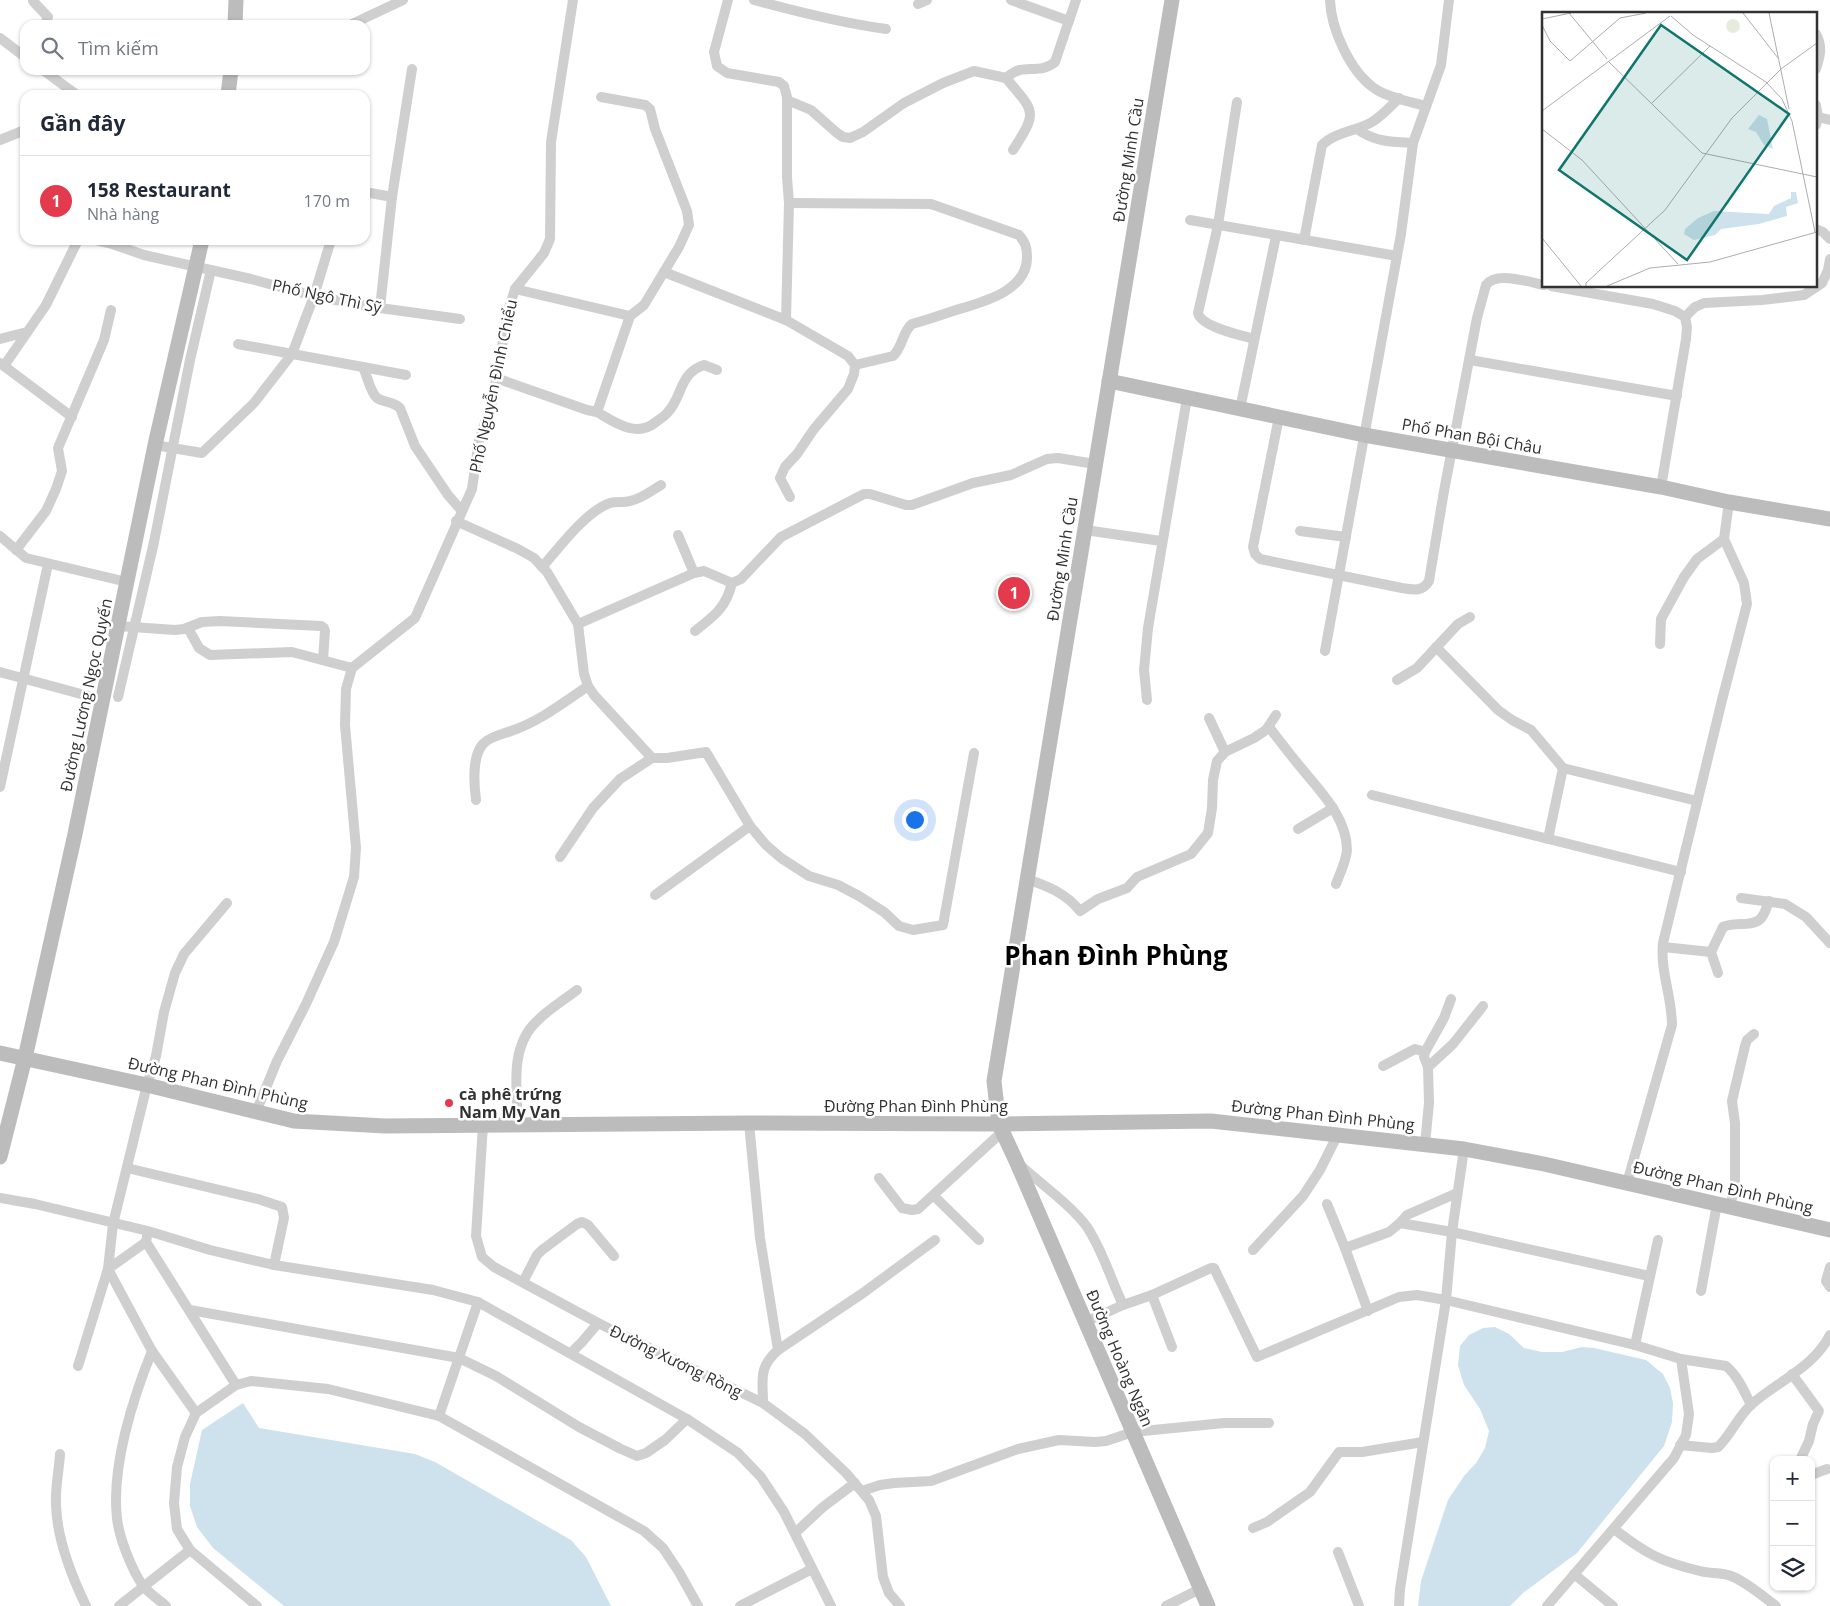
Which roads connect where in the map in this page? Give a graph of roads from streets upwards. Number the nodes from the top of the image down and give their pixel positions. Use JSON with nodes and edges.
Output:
{"nodes":[{"id":1,"x":33,"y":0,"type":"edge"},
{"id":2,"x":236,"y":0,"type":"edge"},
{"id":3,"x":403,"y":0,"type":"edge"},
{"id":4,"x":574,"y":0,"type":"edge"},
{"id":5,"x":728,"y":0,"type":"edge"},
{"id":6,"x":754,"y":0,"type":"edge"},
{"id":7,"x":1011,"y":0,"type":"edge"},
{"id":8,"x":1076,"y":0,"type":"edge"},
{"id":9,"x":1172,"y":0,"type":"edge"},
{"id":10,"x":1330,"y":0,"type":"edge"},
{"id":11,"x":1449,"y":0,"type":"edge"},
{"id":12,"x":47,"y":20,"type":"edge"},
{"id":13,"x":235,"y":20,"type":"edge"},
{"id":14,"x":361,"y":20,"type":"edge"},
{"id":15,"x":1070,"y":21,"type":"junction"},
{"id":16,"x":886,"y":29,"type":"dead end"},
{"id":17,"x":0,"y":38,"type":"edge"},
{"id":18,"x":1818,"y":41,"type":"edge"},
{"id":19,"x":20,"y":52,"type":"edge"},
{"id":20,"x":1818,"y":62,"type":"edge"},
{"id":21,"x":412,"y":69,"type":"dead end"},
{"id":22,"x":50,"y":75,"type":"edge"},
{"id":23,"x":230,"y":75,"type":"edge"},
{"id":24,"x":1006,"y":78,"type":"junction"},
{"id":25,"x":70,"y":90,"type":"edge"},
{"id":26,"x":229,"y":90,"type":"edge"},
{"id":27,"x":601,"y":97,"type":"dead end"},
{"id":28,"x":1399,"y":98,"type":"junction"},
{"id":29,"x":787,"y":100,"type":"junction"},
{"id":30,"x":1237,"y":102,"type":"dead end"},
{"id":31,"x":1425,"y":106,"type":"junction"},
{"id":32,"x":1357,"y":129,"type":"junction"},
{"id":33,"x":20,"y":132,"type":"edge"},
{"id":34,"x":0,"y":140,"type":"edge"},
{"id":35,"x":1413,"y":144,"type":"junction"},
{"id":36,"x":1014,"y":150,"type":"dead end"},
{"id":37,"x":370,"y":193,"type":"edge"},
{"id":38,"x":392,"y":197,"type":"junction"},
{"id":39,"x":789,"y":203,"type":"junction"},
{"id":40,"x":1190,"y":220,"type":"dead end"},
{"id":41,"x":1218,"y":225,"type":"junction"},
{"id":42,"x":1818,"y":230,"type":"edge"},
{"id":43,"x":1276,"y":236,"type":"junction"},
{"id":44,"x":1830,"y":239,"type":"edge"},
{"id":45,"x":1304,"y":240,"type":"junction"},
{"id":46,"x":76,"y":245,"type":"edge"},
{"id":47,"x":119,"y":245,"type":"edge"},
{"id":48,"x":202,"y":245,"type":"edge"},
{"id":49,"x":329,"y":245,"type":"edge"},
{"id":50,"x":1397,"y":256,"type":"junction"},
{"id":51,"x":1830,"y":259,"type":"edge"},
{"id":52,"x":203,"y":268,"type":"junction"},
{"id":53,"x":664,"y":272,"type":"junction"},
{"id":54,"x":1542,"y":285,"type":"edge"},
{"id":55,"x":1818,"y":286,"type":"edge"},
{"id":56,"x":1562,"y":288,"type":"edge"},
{"id":57,"x":1814,"y":288,"type":"edge"},
{"id":58,"x":515,"y":289,"type":"junction"},
{"id":59,"x":314,"y":296,"type":"junction"},
{"id":60,"x":380,"y":308,"type":"junction"},
{"id":61,"x":111,"y":310,"type":"dead end"},
{"id":62,"x":630,"y":316,"type":"junction"},
{"id":63,"x":1685,"y":317,"type":"junction"},
{"id":64,"x":460,"y":319,"type":"dead end"},
{"id":65,"x":786,"y":320,"type":"junction"},
{"id":66,"x":27,"y":332,"type":"junction"},
{"id":67,"x":0,"y":339,"type":"edge"},
{"id":68,"x":1254,"y":339,"type":"junction"},
{"id":69,"x":238,"y":344,"type":"dead end"},
{"id":70,"x":292,"y":354,"type":"junction"},
{"id":71,"x":1470,"y":360,"type":"junction"},
{"id":72,"x":2,"y":364,"type":"edge"},
{"id":73,"x":855,"y":365,"type":"junction"},
{"id":74,"x":363,"y":367,"type":"junction"},
{"id":75,"x":716,"y":370,"type":"dead end"},
{"id":76,"x":406,"y":375,"type":"dead end"},
{"id":77,"x":496,"y":378,"type":"junction"},
{"id":78,"x":1109,"y":381,"type":"junction"},
{"id":79,"x":1677,"y":396,"type":"junction"},
{"id":80,"x":1187,"y":398,"type":"junction"},
{"id":81,"x":1240,"y":409,"type":"junction"},
{"id":82,"x":597,"y":412,"type":"junction"},
{"id":83,"x":72,"y":417,"type":"junction"},
{"id":84,"x":1279,"y":417,"type":"junction"},
{"id":85,"x":1364,"y":435,"type":"junction"},
{"id":86,"x":155,"y":445,"type":"junction"},
{"id":87,"x":172,"y":448,"type":"junction"},
{"id":88,"x":1452,"y":451,"type":"junction"},
{"id":89,"x":1096,"y":464,"type":"junction"},
{"id":90,"x":661,"y":485,"type":"dead end"},
{"id":91,"x":1661,"y":487,"type":"junction"},
{"id":92,"x":790,"y":498,"type":"dead end"},
{"id":93,"x":1729,"y":502,"type":"junction"},
{"id":94,"x":461,"y":510,"type":"junction"},
{"id":95,"x":1830,"y":519,"type":"edge"},
{"id":96,"x":456,"y":521,"type":"junction"},
{"id":97,"x":1084,"y":530,"type":"junction"},
{"id":98,"x":1300,"y":532,"type":"dead end"},
{"id":99,"x":678,"y":535,"type":"dead end"},
{"id":100,"x":0,"y":536,"type":"edge"},
{"id":101,"x":1346,"y":537,"type":"junction"},
{"id":102,"x":1724,"y":539,"type":"junction"},
{"id":103,"x":1161,"y":541,"type":"junction"},
{"id":104,"x":16,"y":550,"type":"junction"},
{"id":105,"x":48,"y":564,"type":"junction"},
{"id":106,"x":542,"y":567,"type":"junction"},
{"id":107,"x":694,"y":573,"type":"junction"},
{"id":108,"x":1339,"y":574,"type":"junction"},
{"id":109,"x":127,"y":582,"type":"junction"},
{"id":110,"x":732,"y":583,"type":"junction"},
{"id":111,"x":1470,"y":617,"type":"dead end"},
{"id":112,"x":578,"y":624,"type":"junction"},
{"id":113,"x":118,"y":626,"type":"junction"},
{"id":114,"x":134,"y":627,"type":"junction"},
{"id":115,"x":188,"y":628,"type":"junction"},
{"id":116,"x":695,"y":631,"type":"dead end"},
{"id":117,"x":1660,"y":644,"type":"dead end"},
{"id":118,"x":1436,"y":647,"type":"junction"},
{"id":119,"x":1325,"y":651,"type":"dead end"},
{"id":120,"x":323,"y":660,"type":"junction"},
{"id":121,"x":352,"y":668,"type":"junction"},
{"id":122,"x":0,"y":672,"type":"edge"},
{"id":123,"x":24,"y":678,"type":"junction"},
{"id":124,"x":1397,"y":680,"type":"dead end"},
{"id":125,"x":588,"y":686,"type":"junction"},
{"id":126,"x":110,"y":698,"type":"junction"},
{"id":127,"x":1147,"y":700,"type":"dead end"},
{"id":128,"x":1276,"y":715,"type":"dead end"},
{"id":129,"x":1209,"y":718,"type":"dead end"},
{"id":130,"x":1269,"y":727,"type":"junction"},
{"id":131,"x":1225,"y":752,"type":"junction"},
{"id":132,"x":974,"y":753,"type":"dead end"},
{"id":133,"x":652,"y":758,"type":"junction"},
{"id":134,"x":1564,"y":768,"type":"junction"},
{"id":135,"x":0,"y":788,"type":"edge"},
{"id":136,"x":1372,"y":795,"type":"dead end"},
{"id":137,"x":476,"y":800,"type":"dead end"},
{"id":138,"x":1698,"y":801,"type":"junction"},
{"id":139,"x":1333,"y":808,"type":"junction"},
{"id":140,"x":750,"y":826,"type":"junction"},
{"id":141,"x":1298,"y":829,"type":"dead end"},
{"id":142,"x":1548,"y":839,"type":"junction"},
{"id":143,"x":560,"y":857,"type":"dead end"},
{"id":144,"x":1681,"y":872,"type":"junction"},
{"id":145,"x":1027,"y":879,"type":"junction"},
{"id":146,"x":1336,"y":884,"type":"dead end"},
{"id":147,"x":655,"y":895,"type":"dead end"},
{"id":148,"x":1741,"y":898,"type":"dead end"},
{"id":149,"x":1769,"y":902,"type":"junction"},
{"id":150,"x":227,"y":903,"type":"dead end"},
{"id":151,"x":1830,"y":943,"type":"edge"},
{"id":152,"x":1663,"y":947,"type":"junction"},
{"id":153,"x":1711,"y":952,"type":"junction"},
{"id":154,"x":1718,"y":973,"type":"dead end"},
{"id":155,"x":577,"y":990,"type":"dead end"},
{"id":156,"x":1451,"y":999,"type":"dead end"},
{"id":157,"x":1483,"y":1006,"type":"dead end"},
{"id":158,"x":1754,"y":1034,"type":"dead end"},
{"id":159,"x":0,"y":1052,"type":"edge"},
{"id":160,"x":1425,"y":1052,"type":"junction"},
{"id":161,"x":25,"y":1058,"type":"junction"},
{"id":162,"x":1383,"y":1066,"type":"dead end"},
{"id":163,"x":1428,"y":1067,"type":"junction"},
{"id":164,"x":146,"y":1085,"type":"junction"},
{"id":165,"x":256,"y":1112,"type":"junction"},
{"id":166,"x":749,"y":1123,"type":"junction"},
{"id":167,"x":518,"y":1124,"type":"junction"},
{"id":168,"x":483,"y":1125,"type":"junction"},
{"id":169,"x":1000,"y":1128,"type":"junction"},
{"id":170,"x":1338,"y":1134,"type":"junction"},
{"id":171,"x":1425,"y":1144,"type":"junction"},
{"id":172,"x":1464,"y":1149,"type":"junction"},
{"id":173,"x":0,"y":1157,"type":"edge"},
{"id":174,"x":1017,"y":1163,"type":"junction"},
{"id":175,"x":127,"y":1168,"type":"junction"},
{"id":176,"x":879,"y":1178,"type":"dead end"},
{"id":177,"x":1627,"y":1183,"type":"junction"},
{"id":178,"x":1457,"y":1193,"type":"junction"},
{"id":179,"x":934,"y":1196,"type":"junction"},
{"id":180,"x":0,"y":1198,"type":"edge"},
{"id":181,"x":1327,"y":1204,"type":"dead end"},
{"id":182,"x":1724,"y":1205,"type":"junction"},
{"id":183,"x":113,"y":1224,"type":"junction"},
{"id":184,"x":1400,"y":1224,"type":"junction"},
{"id":185,"x":1830,"y":1230,"type":"edge"},
{"id":186,"x":148,"y":1231,"type":"junction"},
{"id":187,"x":1452,"y":1232,"type":"junction"},
{"id":188,"x":935,"y":1240,"type":"dead end"},
{"id":189,"x":978,"y":1240,"type":"dead end"},
{"id":190,"x":1658,"y":1240,"type":"dead end"},
{"id":191,"x":146,"y":1242,"type":"junction"},
{"id":192,"x":1345,"y":1248,"type":"junction"},
{"id":193,"x":1254,"y":1250,"type":"dead end"},
{"id":194,"x":614,"y":1256,"type":"dead end"},
{"id":195,"x":274,"y":1265,"type":"junction"},
{"id":196,"x":1830,"y":1267,"type":"edge"},
{"id":197,"x":108,"y":1269,"type":"junction"},
{"id":198,"x":1649,"y":1276,"type":"junction"},
{"id":199,"x":523,"y":1282,"type":"junction"},
{"id":200,"x":1830,"y":1287,"type":"edge"},
{"id":201,"x":1701,"y":1291,"type":"dead end"},
{"id":202,"x":1152,"y":1295,"type":"junction"},
{"id":203,"x":1446,"y":1300,"type":"junction"},
{"id":204,"x":478,"y":1302,"type":"junction"},
{"id":205,"x":1123,"y":1305,"type":"junction"},
{"id":206,"x":190,"y":1310,"type":"junction"},
{"id":207,"x":1368,"y":1311,"type":"junction"},
{"id":208,"x":1085,"y":1322,"type":"junction"},
{"id":209,"x":598,"y":1323,"type":"junction"},
{"id":210,"x":1830,"y":1335,"type":"edge"},
{"id":211,"x":1635,"y":1345,"type":"junction"},
{"id":212,"x":1172,"y":1347,"type":"dead end"},
{"id":213,"x":778,"y":1350,"type":"junction"},
{"id":214,"x":152,"y":1351,"type":"junction"},
{"id":215,"x":571,"y":1353,"type":"junction"},
{"id":216,"x":459,"y":1358,"type":"junction"},
{"id":217,"x":1681,"y":1359,"type":"junction"},
{"id":218,"x":78,"y":1366,"type":"dead end"},
{"id":219,"x":1792,"y":1374,"type":"junction"},
{"id":220,"x":236,"y":1384,"type":"junction"},
{"id":221,"x":763,"y":1403,"type":"junction"},
{"id":222,"x":1751,"y":1405,"type":"junction"},
{"id":223,"x":196,"y":1413,"type":"junction"},
{"id":224,"x":439,"y":1416,"type":"junction"},
{"id":225,"x":687,"y":1419,"type":"junction"},
{"id":226,"x":1269,"y":1423,"type":"dead end"},
{"id":227,"x":1133,"y":1432,"type":"junction"},
{"id":228,"x":1424,"y":1442,"type":"junction"},
{"id":229,"x":1680,"y":1445,"type":"junction"},
{"id":230,"x":60,"y":1454,"type":"dead end"},
{"id":231,"x":1802,"y":1456,"type":"edge"},
{"id":232,"x":1827,"y":1469,"type":"dead end"},
{"id":233,"x":1815,"y":1474,"type":"edge"},
{"id":234,"x":858,"y":1487,"type":"junction"},
{"id":235,"x":1253,"y":1528,"type":"dead end"},
{"id":236,"x":1614,"y":1529,"type":"junction"},
{"id":237,"x":795,"y":1534,"type":"junction"},
{"id":238,"x":190,"y":1550,"type":"junction"},
{"id":239,"x":1338,"y":1552,"type":"dead end"},
{"id":240,"x":812,"y":1569,"type":"junction"},
{"id":241,"x":1574,"y":1574,"type":"junction"},
{"id":242,"x":144,"y":1587,"type":"junction"},
{"id":243,"x":1200,"y":1589,"type":"junction"},
{"id":244,"x":756,"y":1602,"type":"edge"},
{"id":245,"x":86,"y":1606,"type":"edge"},
{"id":246,"x":119,"y":1606,"type":"edge"},
{"id":247,"x":166,"y":1606,"type":"edge"},
{"id":248,"x":257,"y":1606,"type":"edge"},
{"id":249,"x":698,"y":1606,"type":"edge"},
{"id":250,"x":740,"y":1606,"type":"edge"},
{"id":251,"x":831,"y":1606,"type":"edge"},
{"id":252,"x":900,"y":1606,"type":"edge"},
{"id":253,"x":1166,"y":1606,"type":"edge"},
{"id":254,"x":1208,"y":1606,"type":"edge"},
{"id":255,"x":1359,"y":1606,"type":"edge"},
{"id":256,"x":1399,"y":1606,"type":"edge"},
{"id":257,"x":1547,"y":1606,"type":"edge"},
{"id":258,"x":1613,"y":1606,"type":"edge"},
{"id":259,"x":1776,"y":1606,"type":"edge"}],
"edges":[{"from":1,"to":12,"type":"street"},
{"from":2,"to":13,"type":"street"},
{"from":3,"to":14,"type":"street"},
{"from":4,"to":58,"type":"street","name":"Phố Nguyễn Đình Chiểu"},
{"from":5,"to":29,"type":"street"},
{"from":6,"to":16,"type":"street"},
{"from":7,"to":15,"type":"street"},
{"from":8,"to":15,"type":"street"},
{"from":9,"to":78,"type":"street","name":"Đường Minh Cầu"},
{"from":10,"to":28,"type":"street"},
{"from":11,"to":31,"type":"street"},
{"from":15,"to":24,"type":"street"},
{"from":17,"to":19,"type":"street"},
{"from":18,"to":20,"type":"street"},
{"from":21,"to":38,"type":"street"},
{"from":22,"to":25,"type":"street"},
{"from":23,"to":26,"type":"street"},
{"from":24,"to":29,"type":"street"},
{"from":24,"to":36,"type":"street"},
{"from":27,"to":53,"type":"street"},
{"from":28,"to":31,"type":"street"},
{"from":28,"to":32,"type":"street"},
{"from":29,"to":39,"type":"street"},
{"from":30,"to":41,"type":"street"},
{"from":31,"to":35,"type":"street"},
{"from":32,"to":35,"type":"street"},
{"from":32,"to":45,"type":"street"},
{"from":33,"to":34,"type":"street"},
{"from":35,"to":50,"type":"street"},
{"from":37,"to":38,"type":"street"},
{"from":38,"to":60,"type":"street"},
{"from":39,"to":65,"type":"street"},
{"from":39,"to":73,"type":"street"},
{"from":40,"to":41,"type":"street"},
{"from":41,"to":43,"type":"street"},
{"from":41,"to":68,"type":"street"},
{"from":42,"to":44,"type":"street"},
{"from":43,"to":45,"type":"street"},
{"from":43,"to":68,"type":"street"},
{"from":45,"to":50,"type":"street"},
{"from":46,"to":66,"type":"street"},
{"from":47,"to":52,"type":"street","name":"Phố Ngô Thì Sỹ"},
{"from":48,"to":52,"type":"street","name":"Đường Lương Ngọc Quyến"},
{"from":49,"to":59,"type":"street"},
{"from":50,"to":85,"type":"street"},
{"from":51,"to":55,"type":"street"},
{"from":52,"to":59,"type":"street","name":"Phố Ngô Thì Sỹ"},
{"from":52,"to":86,"type":"street","name":"Đường Lương Ngọc Quyến"},
{"from":52,"to":87,"type":"street"},
{"from":53,"to":62,"type":"street"},
{"from":53,"to":65,"type":"street"},
{"from":54,"to":71,"type":"street"},
{"from":56,"to":63,"type":"street"},
{"from":57,"to":63,"type":"street"},
{"from":58,"to":62,"type":"street"},
{"from":58,"to":77,"type":"street","name":"Phố Nguyễn Đình Chiểu"},
{"from":59,"to":60,"type":"street","name":"Phố Ngô Thì Sỹ"},
{"from":59,"to":70,"type":"street"},
{"from":60,"to":64,"type":"street","name":"Phố Ngô Thì Sỹ"},
{"from":61,"to":83,"type":"street"},
{"from":62,"to":82,"type":"street"},
{"from":63,"to":79,"type":"street"},
{"from":65,"to":73,"type":"street"},
{"from":66,"to":67,"type":"street"},
{"from":66,"to":72,"type":"street"},
{"from":68,"to":81,"type":"street"},
{"from":69,"to":70,"type":"street"},
{"from":70,"to":74,"type":"street"},
{"from":70,"to":87,"type":"street"},
{"from":71,"to":79,"type":"street"},
{"from":71,"to":88,"type":"street"},
{"from":72,"to":83,"type":"street"},
{"from":73,"to":92,"type":"street"},
{"from":74,"to":76,"type":"street"},
{"from":74,"to":94,"type":"street"},
{"from":75,"to":82,"type":"street"},
{"from":77,"to":82,"type":"street"},
{"from":77,"to":94,"type":"street","name":"Phố Nguyễn Đình Chiểu"},
{"from":78,"to":80,"type":"street","name":"Phố Phan Bội Châu"},
{"from":78,"to":89,"type":"street","name":"Đường Minh Cầu"},
{"from":79,"to":91,"type":"street"},
{"from":80,"to":81,"type":"street","name":"Phố Phan Bội Châu"},
{"from":80,"to":103,"type":"street"},
{"from":81,"to":84,"type":"street","name":"Phố Phan Bội Châu"},
{"from":83,"to":104,"type":"street"},
{"from":84,"to":85,"type":"street","name":"Phố Phan Bội Châu"},
{"from":84,"to":108,"type":"street"},
{"from":85,"to":88,"type":"street","name":"Phố Phan Bội Châu"},
{"from":85,"to":101,"type":"street"},
{"from":86,"to":87,"type":"street"},
{"from":86,"to":109,"type":"street","name":"Đường Lương Ngọc Quyến"},
{"from":87,"to":114,"type":"street"},
{"from":88,"to":91,"type":"street","name":"Phố Phan Bội Châu"},
{"from":88,"to":108,"type":"street"},
{"from":89,"to":97,"type":"street","name":"Đường Minh Cầu"},
{"from":89,"to":110,"type":"street"},
{"from":90,"to":106,"type":"street"},
{"from":91,"to":93,"type":"street","name":"Phố Phan Bội Châu"},
{"from":93,"to":95,"type":"street","name":"Phố Phan Bội Châu"},
{"from":93,"to":102,"type":"street"},
{"from":94,"to":96,"type":"street","name":"Phố Nguyễn Đình Chiểu"},
{"from":96,"to":106,"type":"street"},
{"from":96,"to":121,"type":"street","name":"Phố Nguyễn Đình Chiểu"},
{"from":97,"to":103,"type":"street"},
{"from":97,"to":145,"type":"street","name":"Đường Minh Cầu"},
{"from":98,"to":101,"type":"street"},
{"from":99,"to":107,"type":"street"},
{"from":100,"to":104,"type":"street"},
{"from":101,"to":108,"type":"street"},
{"from":102,"to":117,"type":"street"},
{"from":102,"to":138,"type":"street"},
{"from":103,"to":127,"type":"street"},
{"from":104,"to":105,"type":"street"},
{"from":105,"to":109,"type":"street"},
{"from":105,"to":123,"type":"street"},
{"from":106,"to":112,"type":"street"},
{"from":107,"to":110,"type":"street"},
{"from":107,"to":112,"type":"street"},
{"from":108,"to":119,"type":"street"},
{"from":109,"to":113,"type":"street","name":"Đường Lương Ngọc Quyến"},
{"from":110,"to":116,"type":"street"},
{"from":111,"to":118,"type":"street"},
{"from":112,"to":125,"type":"street"},
{"from":113,"to":114,"type":"street"},
{"from":113,"to":126,"type":"street","name":"Đường Lương Ngọc Quyến"},
{"from":114,"to":115,"type":"street"},
{"from":114,"to":126,"type":"street"},
{"from":115,"to":120,"type":"street"},
{"from":115,"to":120,"type":"street"},
{"from":118,"to":124,"type":"street"},
{"from":118,"to":134,"type":"street"},
{"from":120,"to":121,"type":"street"},
{"from":121,"to":165,"type":"street"},
{"from":122,"to":123,"type":"street"},
{"from":123,"to":126,"type":"street"},
{"from":123,"to":135,"type":"street"},
{"from":125,"to":133,"type":"street"},
{"from":125,"to":137,"type":"street"},
{"from":126,"to":161,"type":"street","name":"Đường Lương Ngọc Quyến"},
{"from":128,"to":130,"type":"street"},
{"from":129,"to":131,"type":"street"},
{"from":130,"to":131,"type":"street"},
{"from":130,"to":139,"type":"street"},
{"from":131,"to":145,"type":"street"},
{"from":132,"to":140,"type":"street"},
{"from":133,"to":140,"type":"street"},
{"from":133,"to":143,"type":"street"},
{"from":134,"to":138,"type":"street"},
{"from":134,"to":142,"type":"street"},
{"from":136,"to":142,"type":"street"},
{"from":138,"to":144,"type":"street"},
{"from":139,"to":141,"type":"street"},
{"from":139,"to":146,"type":"street"},
{"from":140,"to":147,"type":"street"},
{"from":142,"to":144,"type":"street"},
{"from":144,"to":152,"type":"street"},
{"from":145,"to":169,"type":"street","name":"Đường Minh Cầu"},
{"from":148,"to":149,"type":"street"},
{"from":149,"to":151,"type":"street"},
{"from":149,"to":153,"type":"street"},
{"from":150,"to":164,"type":"street"},
{"from":152,"to":153,"type":"street"},
{"from":152,"to":177,"type":"street"},
{"from":153,"to":154,"type":"street"},
{"from":155,"to":167,"type":"street"},
{"from":156,"to":160,"type":"street"},
{"from":157,"to":163,"type":"street"},
{"from":158,"to":182,"type":"street"},
{"from":159,"to":161,"type":"street","name":"Đường Phan Đình Phùng"},
{"from":160,"to":162,"type":"street"},
{"from":160,"to":163,"type":"street"},
{"from":161,"to":164,"type":"street","name":"Đường Phan Đình Phùng"},
{"from":161,"to":173,"type":"street","name":"Đường Lương Ngọc Quyến"},
{"from":163,"to":171,"type":"street"},
{"from":164,"to":165,"type":"street","name":"Đường Phan Đình Phùng"},
{"from":164,"to":175,"type":"street"},
{"from":165,"to":168,"type":"street","name":"Đường Phan Đình Phùng"},
{"from":166,"to":167,"type":"street","name":"Đường Phan Đình Phùng"},
{"from":166,"to":169,"type":"street","name":"Đường Phan Đình Phùng"},
{"from":166,"to":213,"type":"street"},
{"from":167,"to":168,"type":"street","name":"Đường Phan Đình Phùng"},
{"from":168,"to":199,"type":"street","name":"Đường Xương Rồng"},
{"from":169,"to":170,"type":"street","name":"Đường Phan Đình Phùng"},
{"from":169,"to":174,"type":"street","name":"Đường Hoàng Ngân"},
{"from":169,"to":179,"type":"street"},
{"from":170,"to":171,"type":"street","name":"Đường Phan Đình Phùng"},
{"from":170,"to":193,"type":"street"},
{"from":171,"to":172,"type":"street","name":"Đường Phan Đình Phùng"},
{"from":172,"to":177,"type":"street","name":"Đường Phan Đình Phùng"},
{"from":172,"to":178,"type":"street"},
{"from":174,"to":205,"type":"street"},
{"from":174,"to":208,"type":"street","name":"Đường Hoàng Ngân"},
{"from":175,"to":183,"type":"street"},
{"from":175,"to":195,"type":"street"},
{"from":176,"to":179,"type":"street"},
{"from":177,"to":182,"type":"street","name":"Đường Phan Đình Phùng"},
{"from":178,"to":184,"type":"street"},
{"from":178,"to":187,"type":"street"},
{"from":179,"to":189,"type":"street"},
{"from":180,"to":183,"type":"street"},
{"from":181,"to":192,"type":"street"},
{"from":182,"to":185,"type":"street","name":"Đường Phan Đình Phùng"},
{"from":182,"to":201,"type":"street"},
{"from":183,"to":186,"type":"street"},
{"from":183,"to":197,"type":"street"},
{"from":184,"to":187,"type":"street"},
{"from":184,"to":192,"type":"street"},
{"from":186,"to":191,"type":"street"},
{"from":186,"to":195,"type":"street"},
{"from":187,"to":198,"type":"street"},
{"from":187,"to":203,"type":"street"},
{"from":188,"to":213,"type":"street"},
{"from":190,"to":198,"type":"street"},
{"from":191,"to":197,"type":"street"},
{"from":191,"to":206,"type":"street"},
{"from":192,"to":207,"type":"street"},
{"from":194,"to":199,"type":"street"},
{"from":195,"to":204,"type":"street"},
{"from":196,"to":200,"type":"street"},
{"from":197,"to":214,"type":"street"},
{"from":197,"to":218,"type":"street"},
{"from":198,"to":211,"type":"street"},
{"from":199,"to":209,"type":"street","name":"Đường Xương Rồng"},
{"from":202,"to":205,"type":"street"},
{"from":202,"to":207,"type":"street"},
{"from":202,"to":212,"type":"street"},
{"from":203,"to":207,"type":"street"},
{"from":203,"to":211,"type":"street"},
{"from":203,"to":228,"type":"street"},
{"from":204,"to":215,"type":"street"},
{"from":204,"to":216,"type":"street"},
{"from":205,"to":208,"type":"street"},
{"from":206,"to":216,"type":"street"},
{"from":206,"to":220,"type":"street"},
{"from":208,"to":227,"type":"street","name":"Đường Hoàng Ngân"},
{"from":209,"to":215,"type":"street"},
{"from":209,"to":221,"type":"street","name":"Đường Xương Rồng"},
{"from":210,"to":219,"type":"street"},
{"from":211,"to":217,"type":"street"},
{"from":213,"to":221,"type":"street"},
{"from":214,"to":223,"type":"street"},
{"from":214,"to":242,"type":"street"},
{"from":215,"to":225,"type":"street"},
{"from":216,"to":224,"type":"street"},
{"from":216,"to":225,"type":"street"},
{"from":217,"to":222,"type":"street"},
{"from":217,"to":229,"type":"street"},
{"from":219,"to":222,"type":"street"},
{"from":219,"to":231,"type":"street"},
{"from":220,"to":223,"type":"street"},
{"from":220,"to":224,"type":"street"},
{"from":221,"to":234,"type":"street","name":"Đường Xương Rồng"},
{"from":222,"to":229,"type":"street"},
{"from":223,"to":238,"type":"street"},
{"from":224,"to":249,"type":"street"},
{"from":225,"to":237,"type":"street"},
{"from":226,"to":227,"type":"street"},
{"from":227,"to":234,"type":"street"},
{"from":227,"to":243,"type":"street","name":"Đường Hoàng Ngân"},
{"from":228,"to":235,"type":"street"},
{"from":228,"to":256,"type":"street"},
{"from":229,"to":236,"type":"street"},
{"from":230,"to":245,"type":"street"},
{"from":232,"to":233,"type":"street"},
{"from":234,"to":237,"type":"street"},
{"from":234,"to":252,"type":"street","name":"Đường Xương Rồng"},
{"from":236,"to":241,"type":"street"},
{"from":236,"to":259,"type":"street"},
{"from":237,"to":240,"type":"street"},
{"from":238,"to":242,"type":"street"},
{"from":238,"to":248,"type":"street"},
{"from":239,"to":255,"type":"street"},
{"from":240,"to":244,"type":"street"},
{"from":240,"to":251,"type":"street"},
{"from":241,"to":257,"type":"street"},
{"from":241,"to":258,"type":"street"},
{"from":242,"to":246,"type":"street"},
{"from":242,"to":247,"type":"street"},
{"from":243,"to":253,"type":"street"},
{"from":243,"to":254,"type":"street","name":"Đường Hoàng Ngân"},
{"from":244,"to":250,"type":"street"}]}
